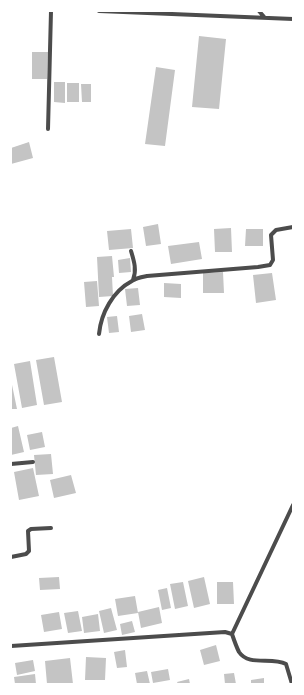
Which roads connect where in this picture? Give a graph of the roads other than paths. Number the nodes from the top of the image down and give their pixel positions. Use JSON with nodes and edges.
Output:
{"nodes":[{"id":1,"x":51,"y":11,"type":"edge"},
{"id":2,"x":99,"y":11,"type":"edge"},
{"id":3,"x":259,"y":11,"type":"edge"},
{"id":4,"x":265,"y":18,"type":"junction"},
{"id":5,"x":293,"y":19,"type":"edge"},
{"id":6,"x":48,"y":129,"type":"dead end"},
{"id":7,"x":293,"y":227,"type":"edge"},
{"id":8,"x":131,"y":251,"type":"dead end"},
{"id":9,"x":133,"y":280,"type":"junction"},
{"id":10,"x":99,"y":334,"type":"dead end"},
{"id":11,"x":33,"y":462,"type":"dead end"},
{"id":12,"x":11,"y":464,"type":"edge"},
{"id":13,"x":293,"y":505,"type":"edge"},
{"id":14,"x":51,"y":528,"type":"dead end"},
{"id":15,"x":11,"y":557,"type":"edge"},
{"id":16,"x":232,"y":634,"type":"junction"},
{"id":17,"x":11,"y":646,"type":"edge"},
{"id":18,"x":292,"y":684,"type":"edge"}],
"edges":[{"from":1,"to":6,"type":"street"},
{"from":2,"to":4,"type":"street"},
{"from":3,"to":4,"type":"street"},
{"from":4,"to":5,"type":"street"},
{"from":7,"to":9,"type":"street"},
{"from":8,"to":9,"type":"street"},
{"from":9,"to":10,"type":"street"},
{"from":11,"to":12,"type":"street"},
{"from":13,"to":16,"type":"street"},
{"from":14,"to":15,"type":"street"},
{"from":16,"to":17,"type":"street"},
{"from":16,"to":18,"type":"street"}]}
